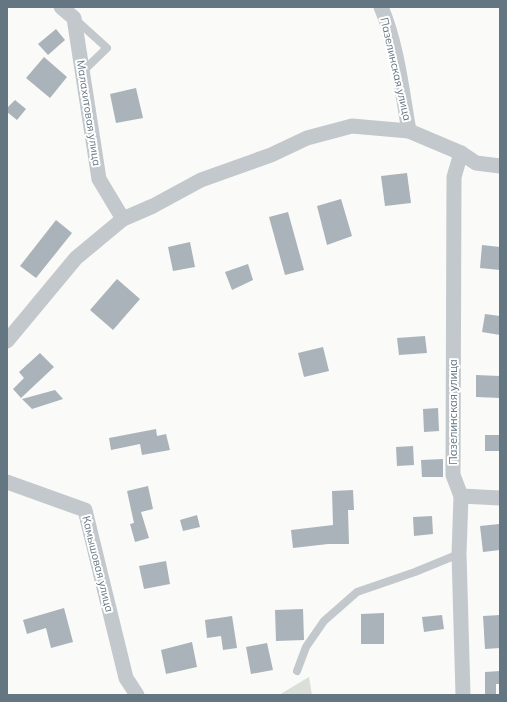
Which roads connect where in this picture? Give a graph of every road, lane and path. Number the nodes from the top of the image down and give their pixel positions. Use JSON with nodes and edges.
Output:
{"nodes":[{"id":1,"x":61,"y":7,"type":"edge"},
{"id":2,"x":381,"y":7,"type":"edge"},
{"id":3,"x":74,"y":18,"type":"junction"},
{"id":4,"x":82,"y":72,"type":"junction"},
{"id":5,"x":409,"y":131,"type":"junction"},
{"id":6,"x":461,"y":153,"type":"junction"},
{"id":7,"x":500,"y":166,"type":"edge"},
{"id":8,"x":123,"y":219,"type":"junction"},
{"id":9,"x":7,"y":341,"type":"edge"},
{"id":10,"x":7,"y":482,"type":"edge"},
{"id":11,"x":461,"y":496,"type":"junction"},
{"id":12,"x":500,"y":498,"type":"edge"},
{"id":13,"x":459,"y":554,"type":"junction"},
{"id":14,"x":297,"y":671,"type":"dead end"},
{"id":15,"x":137,"y":695,"type":"edge"},
{"id":16,"x":463,"y":695,"type":"edge"}],
"edges":[{"from":1,"to":3,"type":"street"},
{"from":2,"to":5,"type":"street","name":"Пазелинская улица"},
{"from":3,"to":4,"type":"street","name":"Малахитовая улица"},
{"from":3,"to":4,"type":"lane"},
{"from":4,"to":8,"type":"street","name":"Малахитовая улица"},
{"from":5,"to":6,"type":"street"},
{"from":5,"to":8,"type":"street"},
{"from":6,"to":7,"type":"street"},
{"from":6,"to":11,"type":"street","name":"Пазелинская улица"},
{"from":8,"to":9,"type":"street"},
{"from":10,"to":15,"type":"street","name":"Камышовая улица"},
{"from":11,"to":12,"type":"street"},
{"from":11,"to":13,"type":"street","name":"Пазелинская улица"},
{"from":13,"to":14,"type":"lane"},
{"from":13,"to":16,"type":"street","name":"Пазелинская улица"}]}
